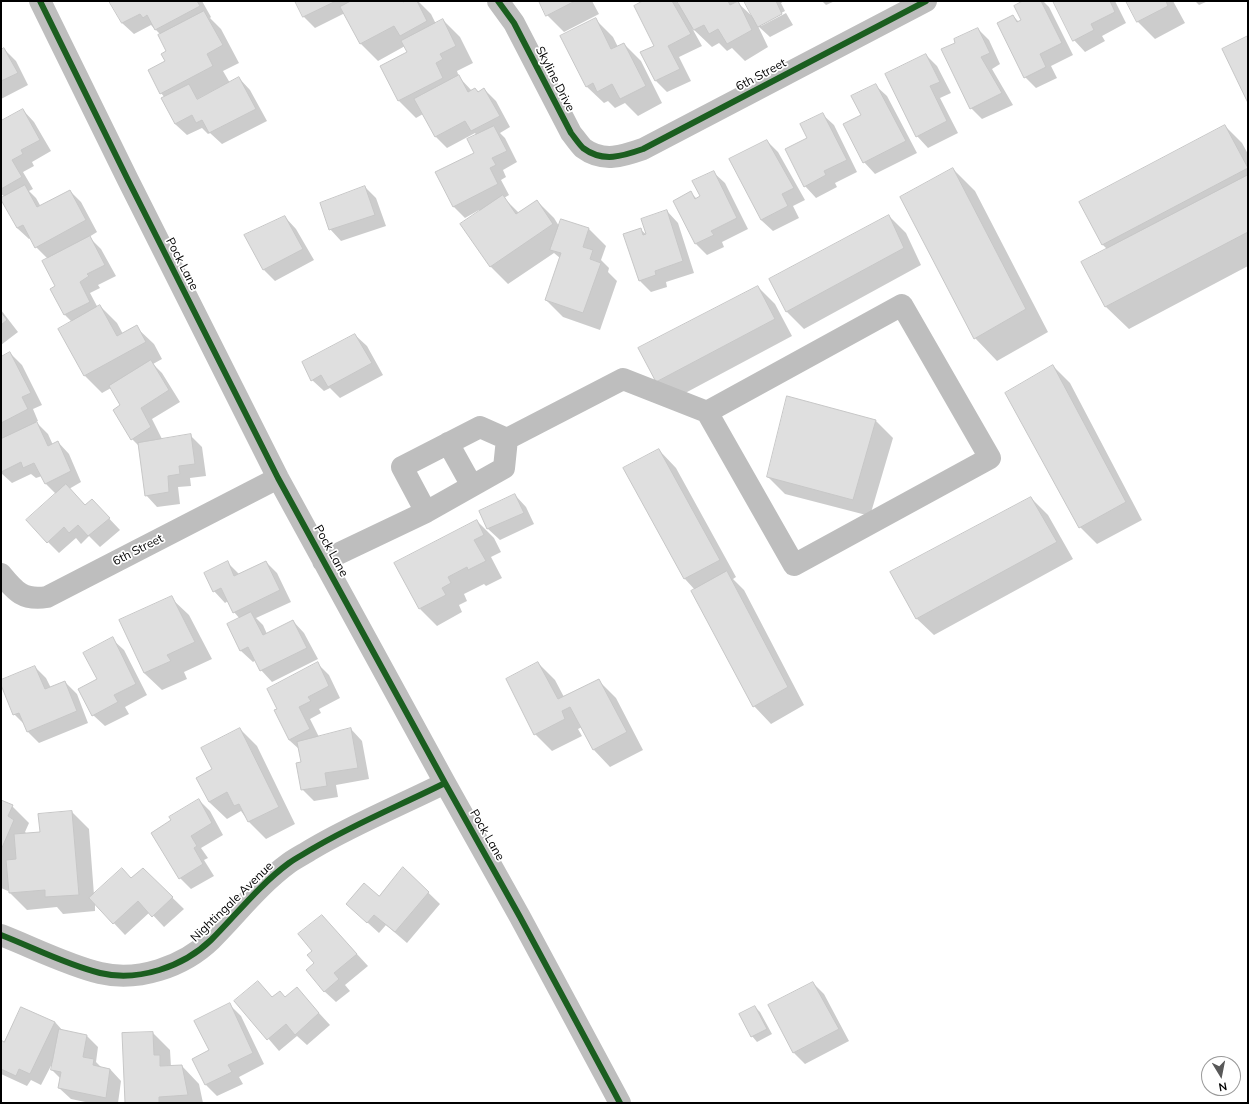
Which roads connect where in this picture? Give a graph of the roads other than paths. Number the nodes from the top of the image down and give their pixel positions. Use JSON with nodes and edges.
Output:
{"nodes":[{"id":1,"x":40,"y":1,"type":"edge"},
{"id":2,"x":498,"y":1,"type":"edge"},
{"id":3,"x":926,"y":1,"type":"edge"},
{"id":4,"x":602,"y":158,"type":"joint"},
{"id":5,"x":707,"y":412,"type":"junction"},
{"id":6,"x":507,"y":439,"type":"junction"},
{"id":7,"x":448,"y":443,"type":"junction"},
{"id":8,"x":278,"y":478,"type":"junction"},
{"id":9,"x":472,"y":486,"type":"junction"},
{"id":10,"x":426,"y":512,"type":"junction"},
{"id":11,"x":323,"y":561,"type":"junction"},
{"id":12,"x":1,"y":574,"type":"edge"},
{"id":13,"x":445,"y":783,"type":"junction"},
{"id":14,"x":1,"y":935,"type":"edge"},
{"id":15,"x":620,"y":1103,"type":"edge"}],
"edges":[{"from":1,"to":8,"type":"street","name":"Pock Lane"},
{"from":2,"to":4,"type":"street","name":"Skyline Drive"},
{"from":3,"to":4,"type":"street","name":"6th Street"},
{"from":5,"to":5,"type":"street"},
{"from":5,"to":6,"type":"street"},
{"from":6,"to":7,"type":"street"},
{"from":6,"to":9,"type":"street"},
{"from":7,"to":9,"type":"street"},
{"from":7,"to":10,"type":"street"},
{"from":8,"to":11,"type":"street","name":"Pock Lane"},
{"from":8,"to":12,"type":"street","name":"6th Street"},
{"from":9,"to":10,"type":"street"},
{"from":10,"to":11,"type":"street"},
{"from":11,"to":13,"type":"street","name":"Pock Lane"},
{"from":13,"to":14,"type":"street","name":"Nightingale Avenue"},
{"from":13,"to":15,"type":"street","name":"Pock Lane"}]}
